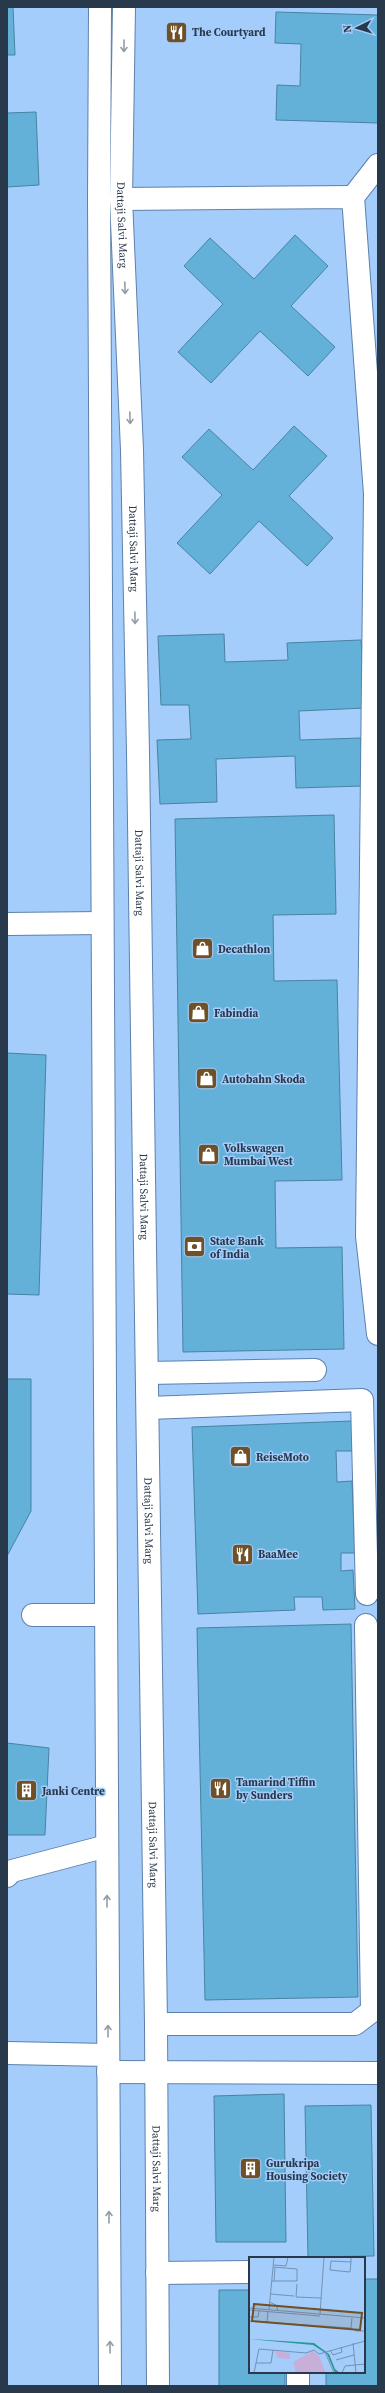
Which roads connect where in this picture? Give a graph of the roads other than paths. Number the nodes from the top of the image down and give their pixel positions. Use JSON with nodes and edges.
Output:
{"nodes":[{"id":1,"x":100,"y":7,"type":"edge"},
{"id":2,"x":124,"y":7,"type":"edge"},
{"id":3,"x":378,"y":165,"type":"edge"},
{"id":4,"x":354,"y":197,"type":"junction"},
{"id":5,"x":121,"y":199,"type":"junction"},
{"id":6,"x":102,"y":923,"type":"junction"},
{"id":7,"x":7,"y":924,"type":"edge"},
{"id":8,"x":378,"y":1334,"type":"edge"},
{"id":9,"x":315,"y":1370,"type":"dead end"},
{"id":10,"x":148,"y":1373,"type":"junction"},
{"id":11,"x":148,"y":1408,"type":"junction"},
{"id":12,"x":368,"y":1594,"type":"dead end"},
{"id":13,"x":106,"y":1615,"type":"junction"},
{"id":14,"x":33,"y":1616,"type":"dead end"},
{"id":15,"x":366,"y":1625,"type":"dead end"},
{"id":16,"x":107,"y":1846,"type":"junction"},
{"id":17,"x":7,"y":1876,"type":"edge"},
{"id":18,"x":156,"y":2024,"type":"junction"},
{"id":19,"x":7,"y":2053,"type":"edge"},
{"id":20,"x":108,"y":2064,"type":"junction"},
{"id":21,"x":156,"y":2073,"type":"junction"},
{"id":22,"x":378,"y":2074,"type":"edge"},
{"id":23,"x":249,"y":2272,"type":"edge"},
{"id":24,"x":157,"y":2273,"type":"junction"},
{"id":25,"x":298,"y":2373,"type":"edge"},
{"id":26,"x":110,"y":2386,"type":"edge"},
{"id":27,"x":158,"y":2386,"type":"edge"},
{"id":28,"x":298,"y":2386,"type":"edge"}],
"edges":[{"from":1,"to":6,"type":"street","name":"Dattaji Salvi Marg"},
{"from":2,"to":5,"type":"street","name":"Dattaji Salvi Marg","one_way":true},
{"from":3,"to":4,"type":"street"},
{"from":4,"to":5,"type":"street"},
{"from":4,"to":8,"type":"street"},
{"from":5,"to":10,"type":"street","name":"Dattaji Salvi Marg","one_way":true},
{"from":6,"to":7,"type":"street"},
{"from":6,"to":13,"type":"street","name":"Dattaji Salvi Marg"},
{"from":9,"to":10,"type":"street"},
{"from":10,"to":11,"type":"street","name":"Dattaji Salvi Marg"},
{"from":11,"to":12,"type":"street"},
{"from":11,"to":18,"type":"street","name":"Dattaji Salvi Marg"},
{"from":13,"to":14,"type":"street"},
{"from":13,"to":16,"type":"street","name":"Dattaji Salvi Marg"},
{"from":15,"to":18,"type":"street"},
{"from":16,"to":17,"type":"street"},
{"from":20,"to":16,"type":"street","name":"Dattaji Salvi Marg","one_way":true},
{"from":18,"to":21,"type":"street","name":"Dattaji Salvi Marg"},
{"from":19,"to":20,"type":"street"},
{"from":20,"to":21,"type":"street"},
{"from":26,"to":20,"type":"street","name":"Dattaji Salvi Marg","one_way":true},
{"from":21,"to":22,"type":"street"},
{"from":21,"to":24,"type":"street","name":"Dattaji Salvi Marg"},
{"from":23,"to":24,"type":"street"},
{"from":24,"to":27,"type":"street","name":"Dattaji Salvi Marg"},
{"from":25,"to":28,"type":"street"}]}
